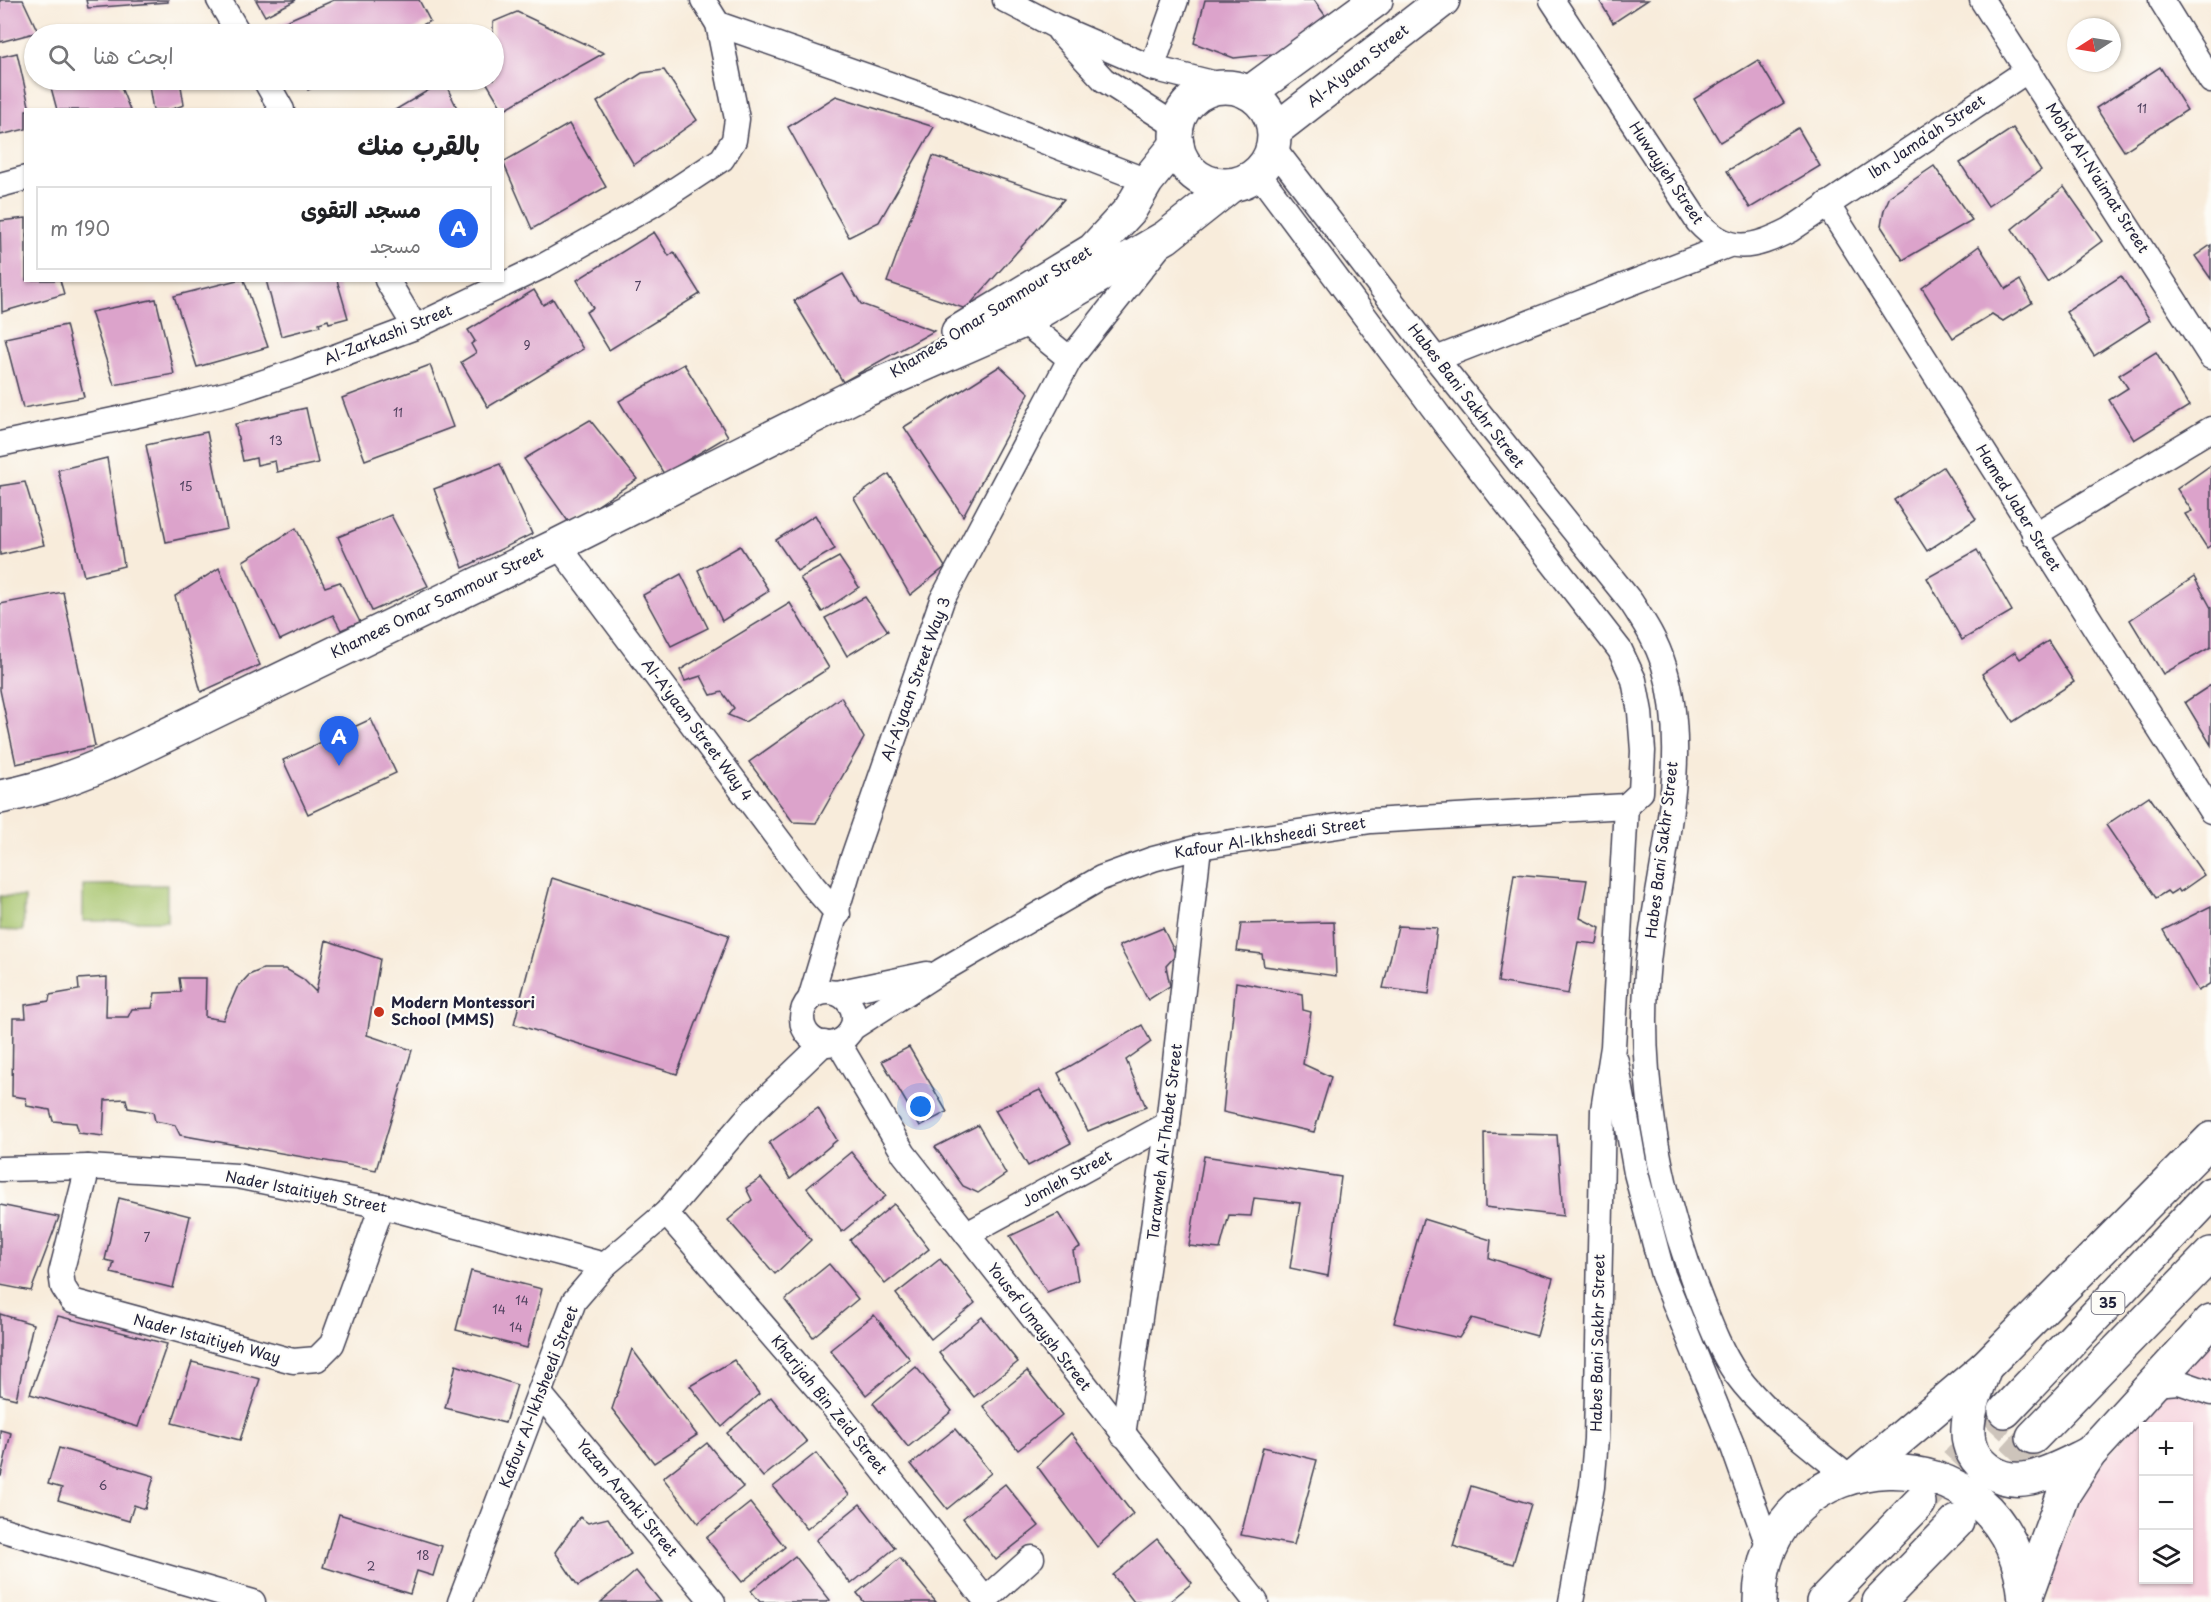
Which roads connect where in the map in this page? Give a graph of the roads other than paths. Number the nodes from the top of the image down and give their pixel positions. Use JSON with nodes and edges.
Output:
{"nodes":[{"id":1,"x":219,"y":0,"type":"edge"},
{"id":2,"x":703,"y":0,"type":"edge"},
{"id":3,"x":1005,"y":0,"type":"edge"},
{"id":4,"x":1176,"y":0,"type":"edge"},
{"id":5,"x":1376,"y":0,"type":"edge"},
{"id":6,"x":1443,"y":0,"type":"edge"},
{"id":7,"x":1552,"y":0,"type":"edge"},
{"id":8,"x":1982,"y":0,"type":"edge"},
{"id":9,"x":2161,"y":0,"type":"edge"},
{"id":10,"x":233,"y":24,"type":"edge"},
{"id":11,"x":718,"y":24,"type":"junction"},
{"id":12,"x":1054,"y":26,"type":"junction"},
{"id":13,"x":1152,"y":68,"type":"junction"},
{"id":14,"x":2028,"y":70,"type":"junction"},
{"id":15,"x":2211,"y":81,"type":"edge"},
{"id":16,"x":269,"y":90,"type":"edge"},
{"id":17,"x":1239,"y":90,"type":"junction"},
{"id":18,"x":276,"y":108,"type":"edge"},
{"id":19,"x":1176,"y":135,"type":"junction"},
{"id":20,"x":1259,"y":160,"type":"junction"},
{"id":21,"x":24,"y":179,"type":"edge"},
{"id":22,"x":1147,"y":181,"type":"junction"},
{"id":23,"x":0,"y":185,"type":"edge"},
{"id":24,"x":1827,"y":204,"type":"junction"},
{"id":25,"x":1166,"y":237,"type":"junction"},
{"id":26,"x":1729,"y":245,"type":"junction"},
{"id":27,"x":388,"y":282,"type":"edge"},
{"id":28,"x":1023,"y":321,"type":"junction"},
{"id":29,"x":415,"y":327,"type":"junction"},
{"id":30,"x":2211,"y":357,"type":"edge"},
{"id":31,"x":1070,"y":359,"type":"junction"},
{"id":32,"x":1436,"y":359,"type":"junction"},
{"id":33,"x":866,"y":390,"type":"junction"},
{"id":34,"x":2211,"y":429,"type":"edge"},
{"id":35,"x":0,"y":444,"type":"edge"},
{"id":36,"x":2034,"y":535,"type":"junction"},
{"id":37,"x":558,"y":545,"type":"junction"},
{"id":38,"x":0,"y":797,"type":"edge"},
{"id":39,"x":1626,"y":806,"type":"junction"},
{"id":40,"x":2211,"y":811,"type":"edge"},
{"id":41,"x":1199,"y":847,"type":"junction"},
{"id":42,"x":838,"y":914,"type":"junction"},
{"id":43,"x":941,"y":971,"type":"junction"},
{"id":44,"x":826,"y":995,"type":"junction"},
{"id":45,"x":830,"y":1036,"type":"junction"},
{"id":46,"x":1613,"y":1047,"type":"junction"},
{"id":47,"x":1168,"y":1124,"type":"junction"},
{"id":48,"x":2211,"y":1139,"type":"edge"},
{"id":49,"x":88,"y":1167,"type":"junction"},
{"id":50,"x":0,"y":1169,"type":"edge"},
{"id":51,"x":2211,"y":1194,"type":"edge"},
{"id":52,"x":382,"y":1206,"type":"junction"},
{"id":53,"x":666,"y":1213,"type":"junction"},
{"id":54,"x":967,"y":1234,"type":"junction"},
{"id":55,"x":2211,"y":1254,"type":"edge"},
{"id":56,"x":605,"y":1265,"type":"junction"},
{"id":57,"x":2211,"y":1320,"type":"edge"},
{"id":58,"x":1984,"y":1367,"type":"junction"},
{"id":59,"x":2153,"y":1384,"type":"junction"},
{"id":60,"x":2211,"y":1393,"type":"edge"},
{"id":61,"x":540,"y":1394,"type":"junction"},
{"id":62,"x":2005,"y":1411,"type":"tunnel mouth"},
{"id":63,"x":1123,"y":1435,"type":"junction"},
{"id":64,"x":2033,"y":1437,"type":"tunnel mouth"},
{"id":65,"x":2090,"y":1453,"type":"junction"},
{"id":66,"x":1853,"y":1476,"type":"junction"},
{"id":67,"x":1919,"y":1503,"type":"tunnel mouth"},
{"id":68,"x":1957,"y":1522,"type":"tunnel mouth"},
{"id":69,"x":0,"y":1529,"type":"edge"},
{"id":70,"x":1032,"y":1558,"type":"dead end"},
{"id":71,"x":1764,"y":1575,"type":"edge"},
{"id":72,"x":242,"y":1600,"type":"edge"},
{"id":73,"x":986,"y":1601,"type":"edge"},
{"id":74,"x":2025,"y":1601,"type":"edge"},
{"id":75,"x":460,"y":1602,"type":"edge"},
{"id":76,"x":713,"y":1602,"type":"edge"},
{"id":77,"x":1256,"y":1602,"type":"edge"},
{"id":78,"x":1571,"y":1602,"type":"edge"},
{"id":79,"x":1742,"y":1602,"type":"edge"},
{"id":80,"x":1823,"y":1602,"type":"edge"},
{"id":81,"x":1879,"y":1602,"type":"edge"}],
"edges":[{"from":1,"to":10,"type":"street"},
{"from":2,"to":11,"type":"street","name":"Al-Zarkashi Street"},
{"from":3,"to":12,"type":"street"},
{"from":4,"to":13,"type":"street"},
{"from":5,"to":17,"type":"main road"},
{"from":6,"to":20,"type":"main road","name":"Al-A'yaan Street"},
{"from":7,"to":26,"type":"street","name":"Huwayjeh Street"},
{"from":8,"to":14,"type":"street","name":"Moh'd Al-N'aimat Street"},
{"from":9,"to":15,"type":"street"},
{"from":11,"to":22,"type":"street"},
{"from":11,"to":29,"type":"street","name":"Al-Zarkashi Street"},
{"from":12,"to":13,"type":"street"},
{"from":12,"to":19,"type":"street"},
{"from":13,"to":17,"type":"street"},
{"from":14,"to":24,"type":"street","name":"Ibn Jama‘ah Street"},
{"from":14,"to":30,"type":"street","name":"Moh'd Al-N'aimat Street"},
{"from":16,"to":18,"type":"street"},
{"from":17,"to":19,"type":"main road"},
{"from":17,"to":20,"type":"main road"},
{"from":19,"to":20,"type":"main road"},
{"from":19,"to":22,"type":"main road","name":"Khamees Omar Sammour Street"},
{"from":20,"to":25,"type":"main road","name":"Khamees Omar Sammour Street"},
{"from":20,"to":32,"type":"street","name":"Habes Bani Sakhr Street"},
{"from":20,"to":39,"type":"street","name":"Habes Bani Sakhr Street"},
{"from":21,"to":23,"type":"street"},
{"from":22,"to":33,"type":"main road","name":"Khamees Omar Sammour Street"},
{"from":24,"to":26,"type":"street"},
{"from":24,"to":36,"type":"street","name":"Hamed Jaber Street"},
{"from":25,"to":28,"type":"main road","name":"Khamees Omar Sammour Street"},
{"from":25,"to":31,"type":"street","name":"Al-A'yaan Street Way 3"},
{"from":26,"to":32,"type":"street"},
{"from":27,"to":29,"type":"street"},
{"from":28,"to":31,"type":"street"},
{"from":28,"to":33,"type":"main road","name":"Khamees Omar Sammour Street"},
{"from":29,"to":35,"type":"street","name":"Al-Zarkashi Street"},
{"from":31,"to":42,"type":"street","name":"Al-A'yaan Street Way 3"},
{"from":32,"to":66,"type":"street","name":"Habes Bani Sakhr Street"},
{"from":33,"to":37,"type":"main road","name":"Khamees Omar Sammour Street"},
{"from":34,"to":36,"type":"street"},
{"from":36,"to":40,"type":"street","name":"Hamed Jaber Street"},
{"from":37,"to":38,"type":"main road","name":"Khamees Omar Sammour Street"},
{"from":37,"to":42,"type":"street","name":"Al-A'yaan Street Way 4"},
{"from":39,"to":41,"type":"street","name":"Kafour Al-Ikhsheedi Street"},
{"from":39,"to":46,"type":"street","name":"Habes Bani Sakhr Street"},
{"from":41,"to":43,"type":"street","name":"Kafour Al-Ikhsheedi Street"},
{"from":41,"to":47,"type":"street","name":"Tarawneh Al-Thabet Street"},
{"from":42,"to":44,"type":"street","name":"Al-A'yaan Street Way 3"},
{"from":43,"to":44,"type":"street","name":"Kafour Al-Ikhsheedi Street"},
{"from":43,"to":45,"type":"street","name":"Kafour Al-Ikhsheedi Street"},
{"from":44,"to":45,"type":"street","name":"Al-A'yaan Street Way 3"},
{"from":44,"to":45,"type":"street"},
{"from":45,"to":53,"type":"street","name":"Kafour Al-Ikhsheedi Street"},
{"from":45,"to":54,"type":"street","name":"Yousef Umaysh Street"},
{"from":46,"to":71,"type":"street","name":"Habes Bani Sakhr Street"},
{"from":46,"to":78,"type":"street","name":"Habes Bani Sakhr Street"},
{"from":47,"to":54,"type":"street","name":"Jomleh Street"},
{"from":47,"to":63,"type":"street","name":"Tarawneh Al-Thabet Street"},
{"from":48,"to":58,"type":"main road"},
{"from":49,"to":50,"type":"street","name":"Nader Istaitiyeh Street"},
{"from":49,"to":52,"type":"street","name":"Nader Istaitiyeh Street"},
{"from":49,"to":52,"type":"street","name":"Nader Istaitiyeh Way"},
{"from":51,"to":62,"type":"main road","number":"35"},
{"from":52,"to":56,"type":"street","name":"Nader Istaitiyeh Street"},
{"from":53,"to":56,"type":"street","name":"Kafour Al-Ikhsheedi Street"},
{"from":53,"to":73,"type":"street","name":"Kharijah Bin Zeid Street"},
{"from":54,"to":63,"type":"street","name":"Yousef Umaysh Street"},
{"from":55,"to":64,"type":"main road","number":"35"},
{"from":56,"to":61,"type":"street","name":"Kafour Al-Ikhsheedi Street"},
{"from":57,"to":59,"type":"main road"},
{"from":58,"to":65,"type":"main road"},
{"from":58,"to":66,"type":"main road"},
{"from":59,"to":60,"type":"street"},
{"from":59,"to":65,"type":"main road"},
{"from":61,"to":75,"type":"street","name":"Kafour Al-Ikhsheedi Street"},
{"from":61,"to":76,"type":"street","name":"Yazan Aranki Street"},
{"from":63,"to":77,"type":"street","name":"Yousef Umaysh Street"},
{"from":65,"to":74,"type":"main road"},
{"from":66,"to":71,"type":"main road"},
{"from":66,"to":74,"type":"main road"},
{"from":67,"to":80,"type":"main road"},
{"from":68,"to":81,"type":"main road"},
{"from":69,"to":72,"type":"street"},
{"from":70,"to":73,"type":"street"},
{"from":71,"to":79,"type":"main road"}]}
